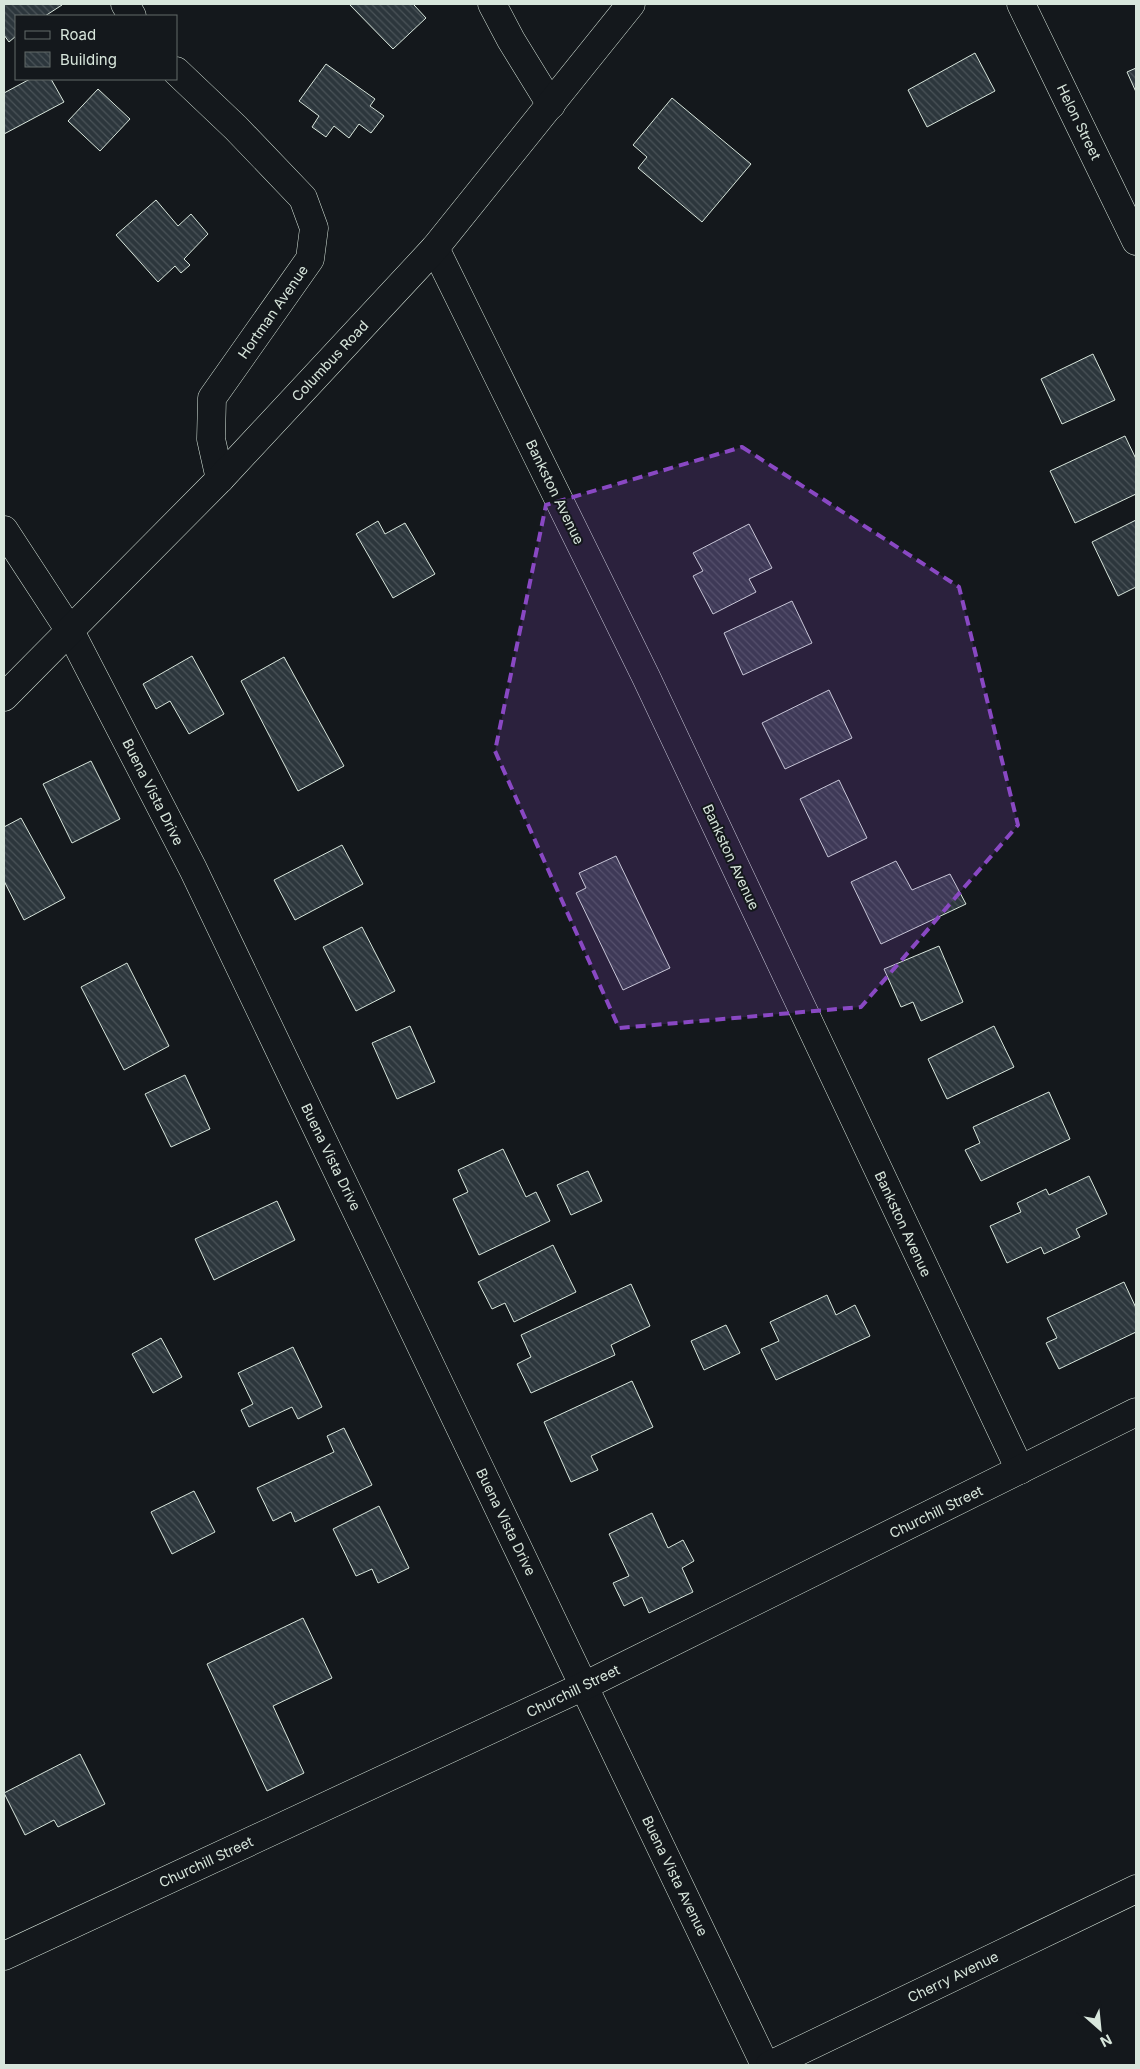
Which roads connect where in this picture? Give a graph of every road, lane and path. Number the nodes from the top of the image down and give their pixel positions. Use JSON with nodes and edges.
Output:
{"nodes":[{"id":1,"x":125,"y":4,"type":"edge"},
{"id":2,"x":492,"y":4,"type":"edge"},
{"id":3,"x":631,"y":4,"type":"edge"},
{"id":4,"x":1021,"y":4,"type":"edge"},
{"id":5,"x":131,"y":15,"type":"edge"},
{"id":6,"x":178,"y":72,"type":"edge"},
{"id":7,"x":551,"y":105,"type":"junction"},
{"id":8,"x":1136,"y":241,"type":"edge"},
{"id":9,"x":435,"y":248,"type":"junction"},
{"id":10,"x":220,"y":479,"type":"junction"},
{"id":11,"x":4,"y":530,"type":"edge"},
{"id":12,"x":70,"y":631,"type":"junction"},
{"id":13,"x":4,"y":697,"type":"edge"},
{"id":14,"x":1136,"y":1412,"type":"edge"},
{"id":15,"x":1020,"y":1470,"type":"junction"},
{"id":16,"x":584,"y":1686,"type":"junction"},
{"id":17,"x":1135,"y":1894,"type":"edge"},
{"id":18,"x":4,"y":1956,"type":"edge"},
{"id":19,"x":765,"y":2065,"type":"edge"},
{"id":20,"x":770,"y":2065,"type":"edge"}],
"edges":[{"from":1,"to":5,"type":"street"},
{"from":2,"to":7,"type":"street"},
{"from":3,"to":7,"type":"street","name":"Columbus Road"},
{"from":4,"to":8,"type":"street","name":"Helon Street"},
{"from":6,"to":10,"type":"street","name":"Hortman Avenue"},
{"from":7,"to":9,"type":"street","name":"Columbus Road"},
{"from":9,"to":10,"type":"street","name":"Columbus Road"},
{"from":9,"to":15,"type":"street","name":"Bankston Avenue"},
{"from":10,"to":12,"type":"street","name":"Columbus Road"},
{"from":11,"to":12,"type":"street","name":"Buena Vista Drive"},
{"from":12,"to":13,"type":"street","name":"Columbus Road"},
{"from":12,"to":16,"type":"street","name":"Buena Vista Drive"},
{"from":14,"to":15,"type":"street","name":"Churchill Street"},
{"from":15,"to":16,"type":"street","name":"Churchill Street"},
{"from":16,"to":18,"type":"street","name":"Churchill Street"},
{"from":16,"to":19,"type":"street","name":"Buena Vista Avenue"},
{"from":17,"to":20,"type":"street","name":"Cherry Avenue"}]}
